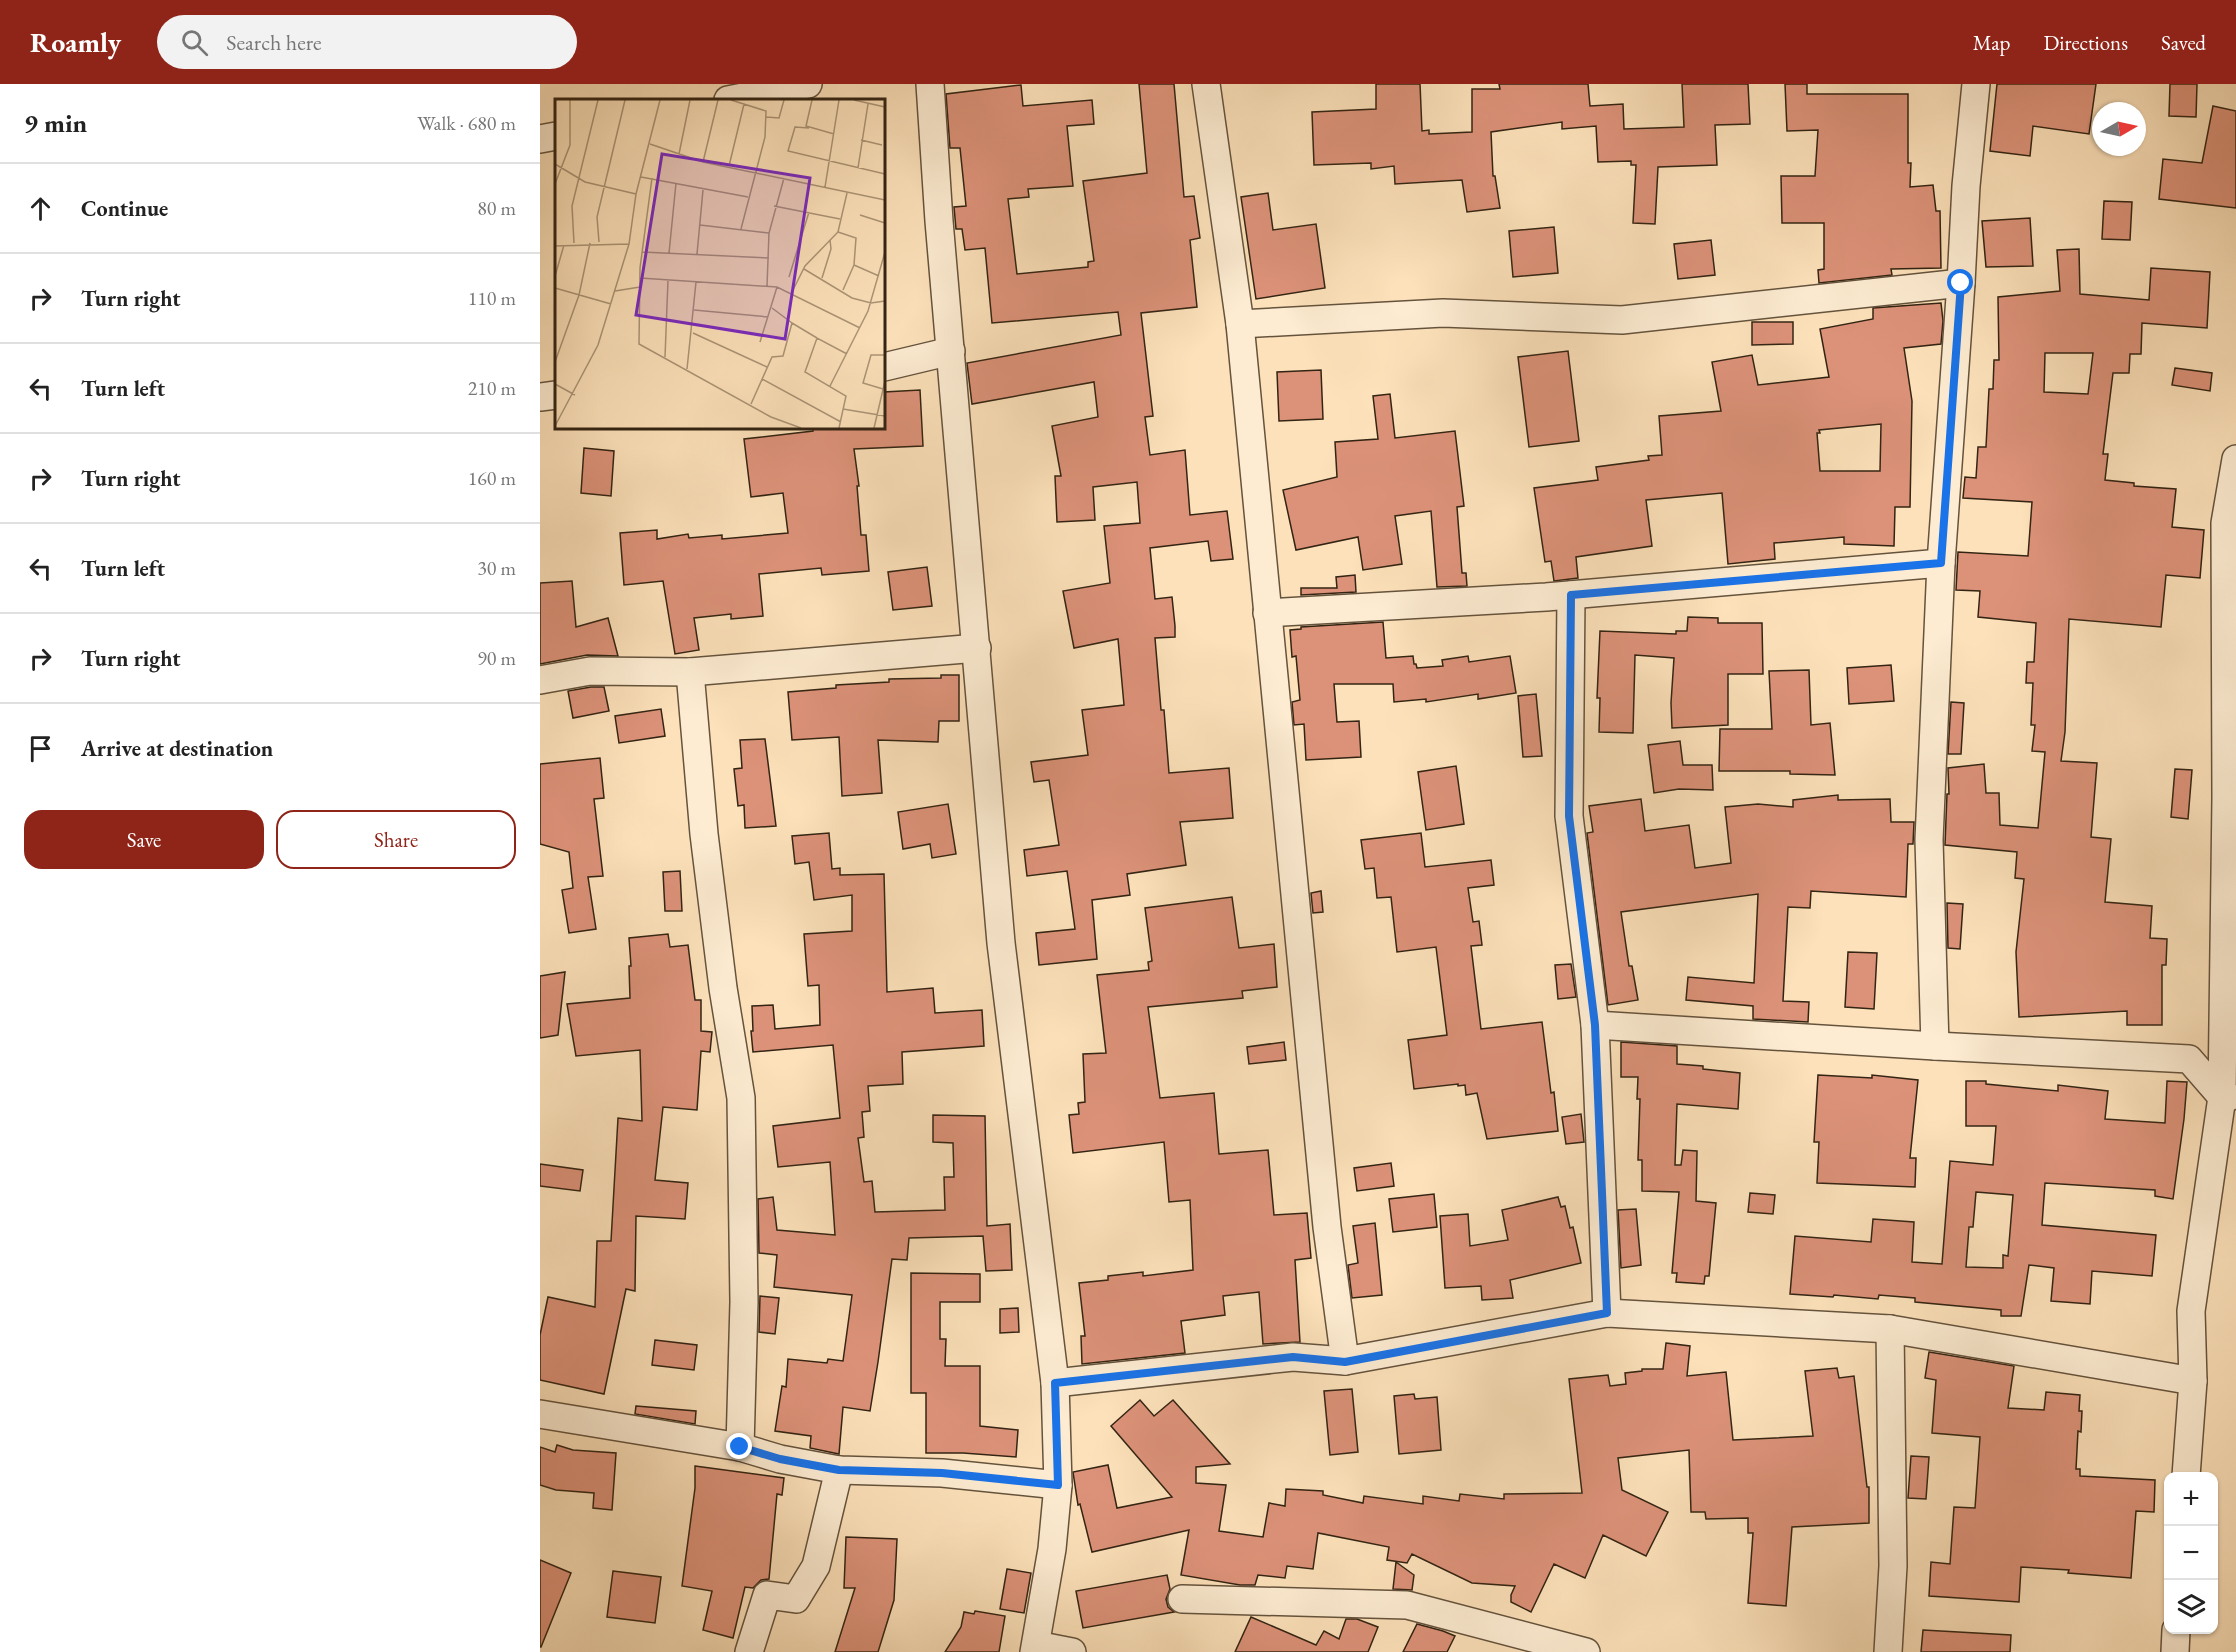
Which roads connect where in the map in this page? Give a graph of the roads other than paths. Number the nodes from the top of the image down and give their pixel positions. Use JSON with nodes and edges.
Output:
{"nodes":[{"id":1,"x":808,"y":84,"type":"edge"},
{"id":2,"x":930,"y":84,"type":"edge"},
{"id":3,"x":1206,"y":84,"type":"edge"},
{"id":4,"x":1976,"y":84,"type":"edge"},
{"id":5,"x":733,"y":99,"type":"edge"},
{"id":6,"x":555,"y":136,"type":"edge"},
{"id":7,"x":540,"y":139,"type":"edge"},
{"id":8,"x":1961,"y":283,"type":"junction"},
{"id":9,"x":1240,"y":324,"type":"junction"},
{"id":10,"x":951,"y":351,"type":"junction"},
{"id":11,"x":885,"y":367,"type":"edge"},
{"id":12,"x":555,"y":395,"type":"edge"},
{"id":13,"x":540,"y":397,"type":"edge"},
{"id":14,"x":2236,"y":459,"type":"edge"},
{"id":15,"x":2230,"y":523,"type":"edge"},
{"id":16,"x":1941,"y":563,"type":"junction"},
{"id":17,"x":1571,"y":595,"type":"junction"},
{"id":18,"x":1267,"y":613,"type":"junction"},
{"id":19,"x":977,"y":648,"type":"junction"},
{"id":20,"x":690,"y":672,"type":"junction"},
{"id":21,"x":540,"y":680,"type":"edge"},
{"id":22,"x":2231,"y":799,"type":"edge"},
{"id":23,"x":1595,"y":1025,"type":"junction"},
{"id":24,"x":1935,"y":1046,"type":"junction"},
{"id":25,"x":2229,"y":1097,"type":"edge"},
{"id":26,"x":1607,"y":1313,"type":"junction"},
{"id":27,"x":1890,"y":1329,"type":"junction"},
{"id":28,"x":1345,"y":1362,"type":"junction"},
{"id":29,"x":2193,"y":1381,"type":"junction"},
{"id":30,"x":1055,"y":1383,"type":"junction"},
{"id":31,"x":540,"y":1414,"type":"edge"},
{"id":32,"x":740,"y":1447,"type":"junction"},
{"id":33,"x":839,"y":1470,"type":"junction"},
{"id":34,"x":2186,"y":1472,"type":"edge"},
{"id":35,"x":1058,"y":1485,"type":"junction"},
{"id":36,"x":1182,"y":1599,"type":"dead end"},
{"id":37,"x":2176,"y":1634,"type":"edge"},
{"id":38,"x":1035,"y":1649,"type":"edge"},
{"id":39,"x":749,"y":1652,"type":"edge"},
{"id":40,"x":1072,"y":1652,"type":"edge"},
{"id":41,"x":1586,"y":1652,"type":"edge"},
{"id":42,"x":1888,"y":1652,"type":"edge"},
{"id":43,"x":2175,"y":1652,"type":"edge"}],
"edges":[{"from":1,"to":5,"type":"street"},
{"from":2,"to":10,"type":"street"},
{"from":3,"to":9,"type":"street"},
{"from":4,"to":8,"type":"street"},
{"from":6,"to":7,"type":"street"},
{"from":8,"to":9,"type":"street"},
{"from":8,"to":16,"type":"street"},
{"from":9,"to":18,"type":"street"},
{"from":10,"to":11,"type":"street"},
{"from":10,"to":19,"type":"street"},
{"from":12,"to":13,"type":"street"},
{"from":14,"to":15,"type":"street"},
{"from":15,"to":22,"type":"street"},
{"from":16,"to":17,"type":"street"},
{"from":16,"to":24,"type":"street"},
{"from":17,"to":18,"type":"street"},
{"from":17,"to":23,"type":"street"},
{"from":18,"to":28,"type":"street"},
{"from":19,"to":20,"type":"street"},
{"from":19,"to":30,"type":"street"},
{"from":20,"to":21,"type":"street"},
{"from":20,"to":32,"type":"street"},
{"from":22,"to":25,"type":"street"},
{"from":23,"to":24,"type":"street"},
{"from":23,"to":26,"type":"street"},
{"from":24,"to":25,"type":"street"},
{"from":25,"to":29,"type":"street"},
{"from":26,"to":27,"type":"street"},
{"from":26,"to":28,"type":"street"},
{"from":27,"to":29,"type":"street"},
{"from":27,"to":42,"type":"street"},
{"from":28,"to":30,"type":"street"},
{"from":29,"to":34,"type":"street"},
{"from":30,"to":35,"type":"street"},
{"from":31,"to":32,"type":"street"},
{"from":32,"to":33,"type":"street"},
{"from":33,"to":35,"type":"street"},
{"from":33,"to":39,"type":"street"},
{"from":35,"to":38,"type":"street"},
{"from":36,"to":41,"type":"street"},
{"from":37,"to":43,"type":"street"},
{"from":38,"to":40,"type":"street"}]}
